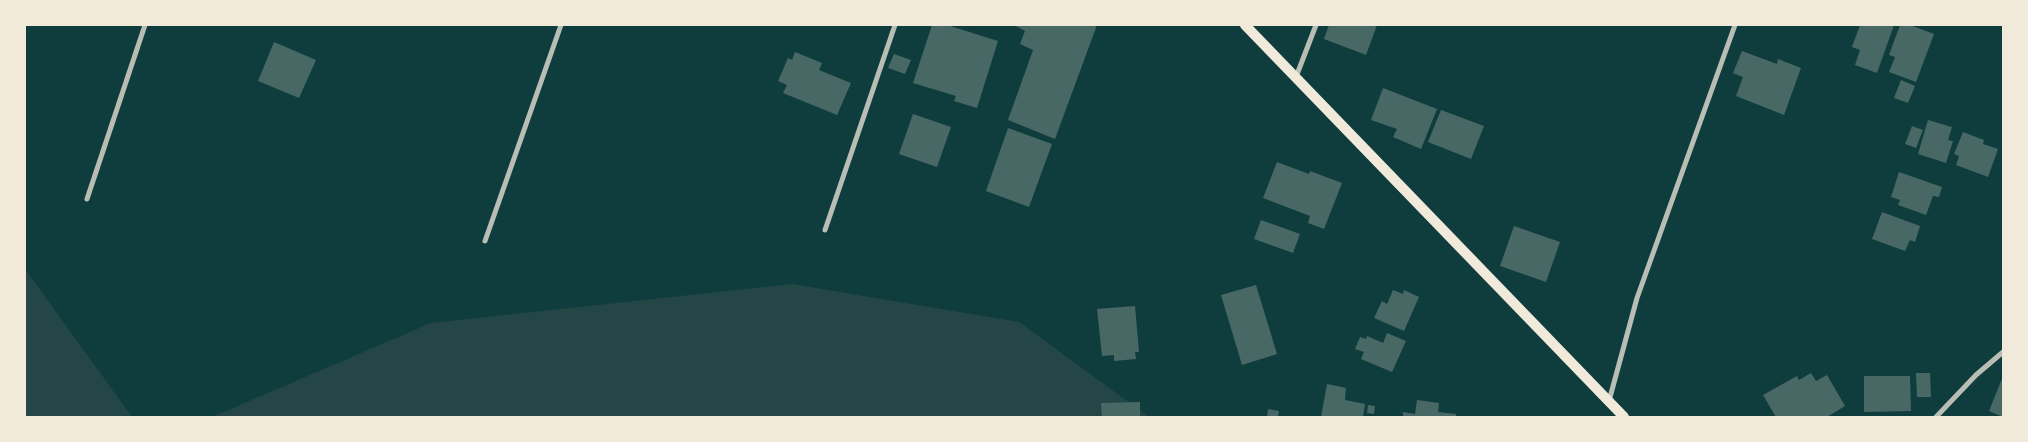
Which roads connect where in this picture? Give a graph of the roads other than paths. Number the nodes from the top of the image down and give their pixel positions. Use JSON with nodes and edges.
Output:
{"nodes":[{"id":1,"x":145,"y":25,"type":"edge"},
{"id":2,"x":561,"y":25,"type":"edge"},
{"id":3,"x":895,"y":25,"type":"edge"},
{"id":4,"x":1246,"y":25,"type":"edge"},
{"id":5,"x":1316,"y":25,"type":"edge"},
{"id":6,"x":1736,"y":25,"type":"edge"},
{"id":7,"x":1296,"y":77,"type":"junction"},
{"id":8,"x":87,"y":199,"type":"dead end"},
{"id":9,"x":825,"y":230,"type":"dead end"},
{"id":10,"x":484,"y":241,"type":"dead end"},
{"id":11,"x":2003,"y":352,"type":"edge"},
{"id":12,"x":1609,"y":402,"type":"junction"},
{"id":13,"x":1939,"y":416,"type":"edge"},
{"id":14,"x":1624,"y":417,"type":"edge"}],
"edges":[{"from":1,"to":8,"type":"street"},
{"from":2,"to":10,"type":"street"},
{"from":3,"to":9,"type":"street"},
{"from":4,"to":7,"type":"main road"},
{"from":5,"to":7,"type":"street"},
{"from":6,"to":12,"type":"street"},
{"from":7,"to":12,"type":"main road"},
{"from":11,"to":13,"type":"street"},
{"from":12,"to":14,"type":"main road"}]}
